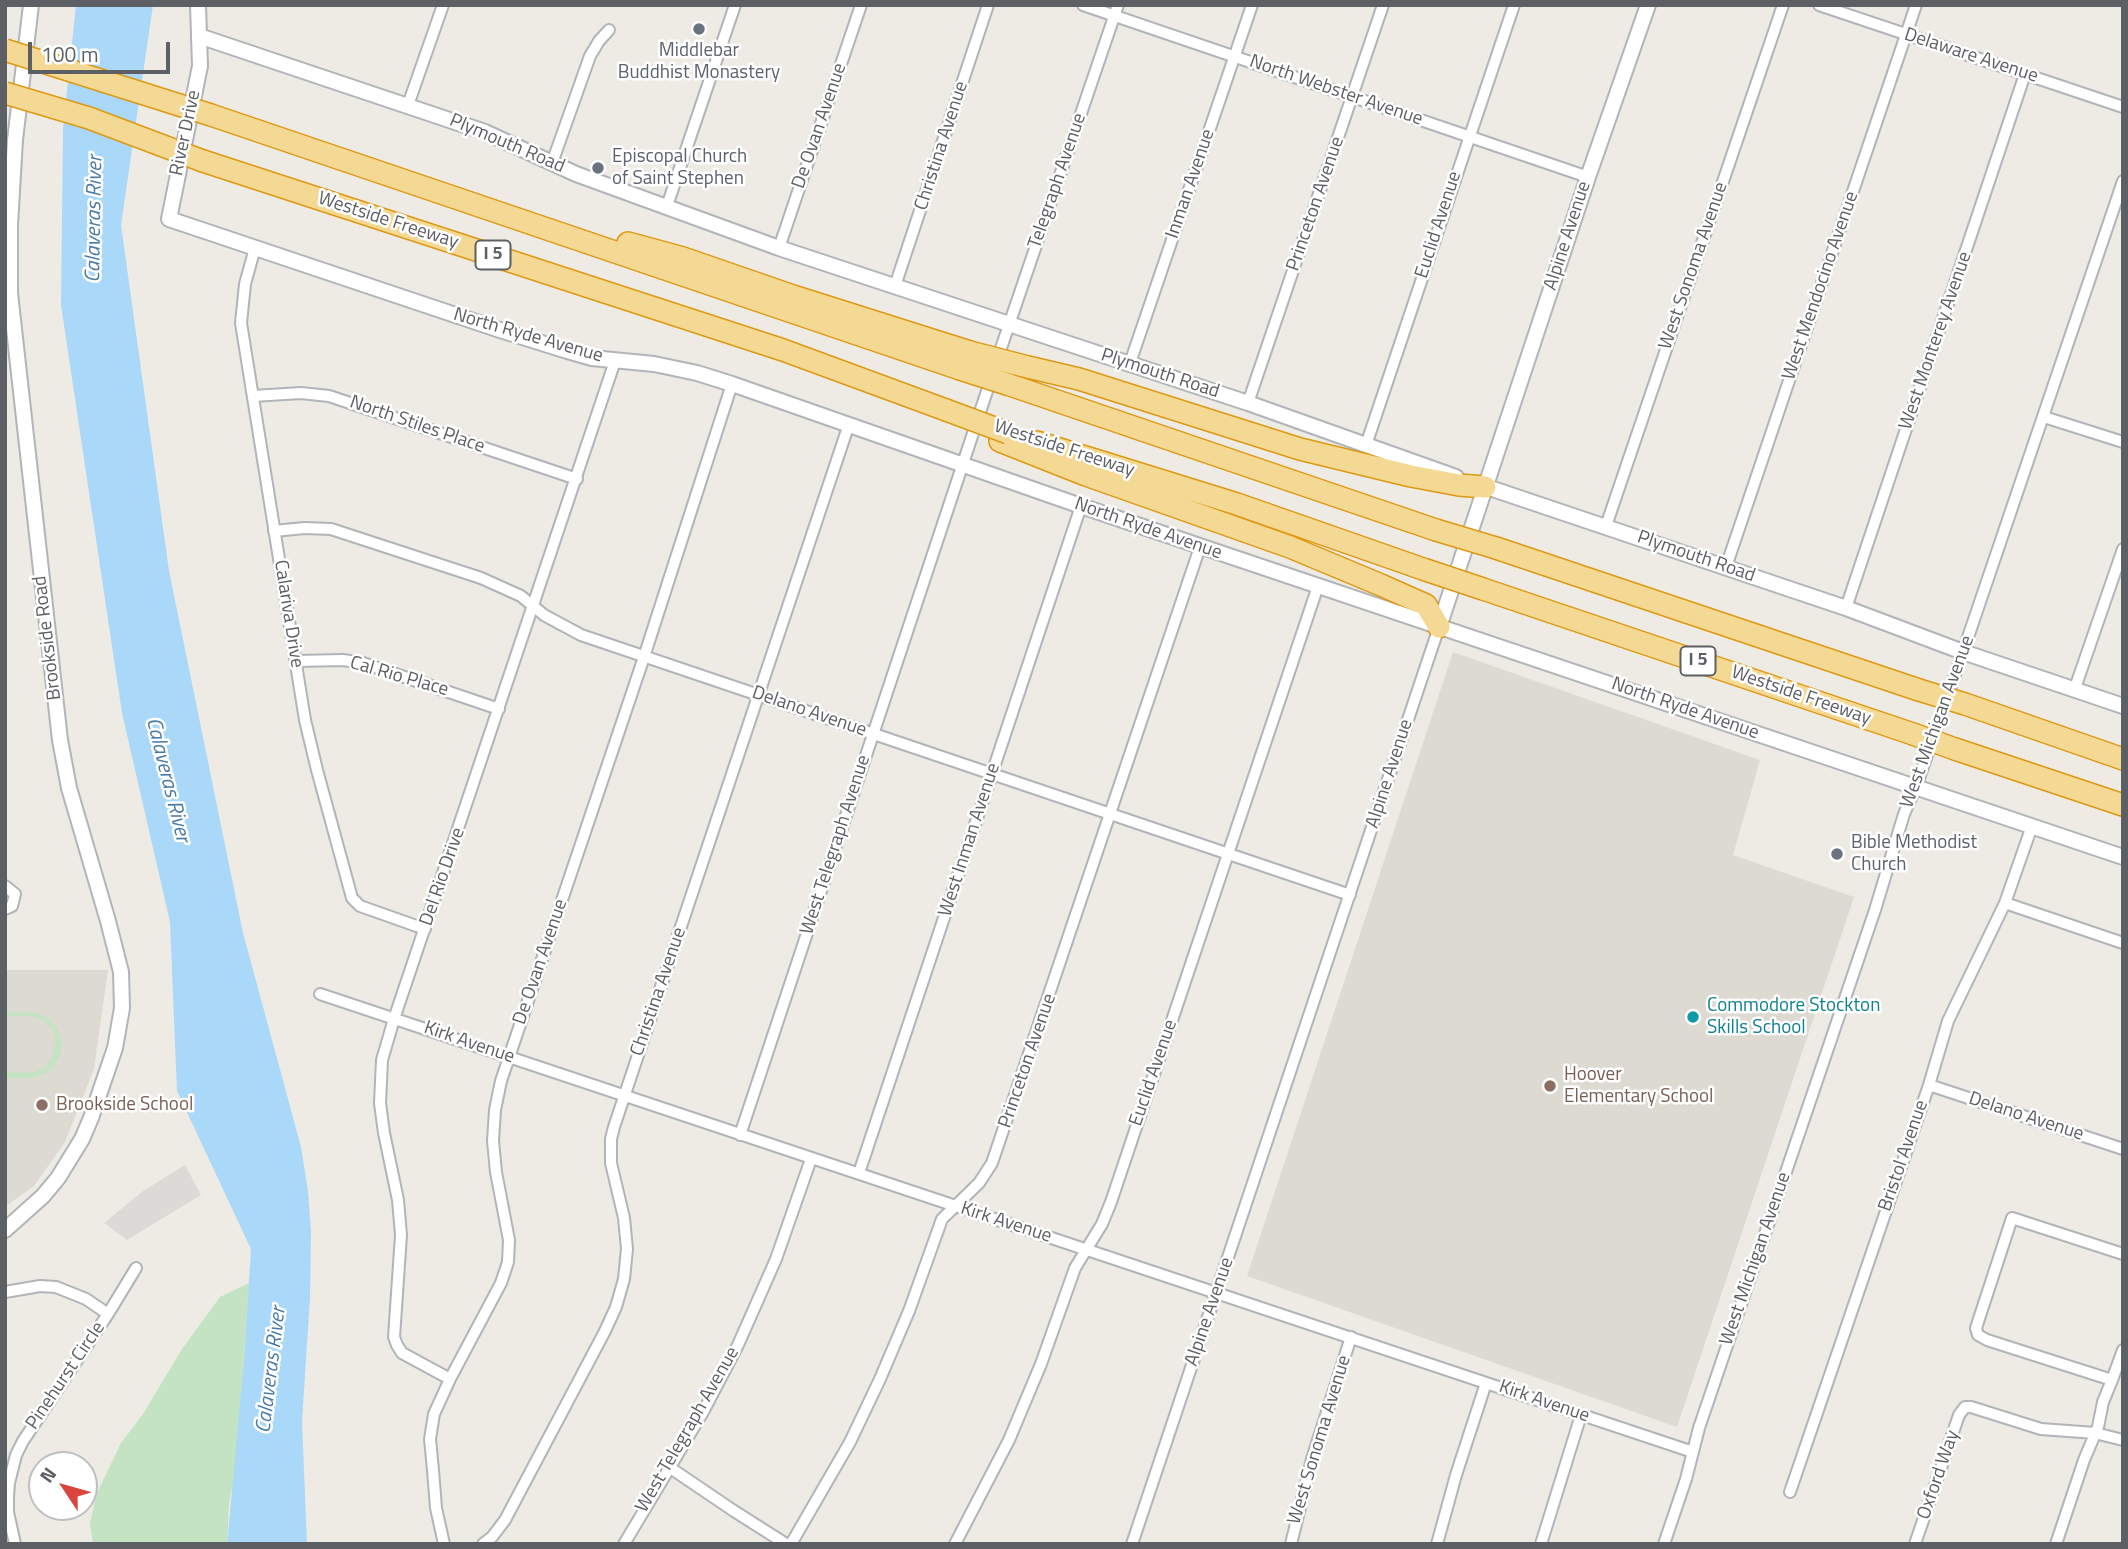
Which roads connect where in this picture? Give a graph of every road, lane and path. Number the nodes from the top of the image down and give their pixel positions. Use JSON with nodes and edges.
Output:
{"nodes":[{"id":1,"x":31,"y":5,"type":"edge"},
{"id":2,"x":198,"y":5,"type":"edge"},
{"id":3,"x":443,"y":5,"type":"edge"},
{"id":4,"x":735,"y":5,"type":"edge"},
{"id":5,"x":861,"y":5,"type":"edge"},
{"id":6,"x":989,"y":5,"type":"edge"},
{"id":7,"x":1083,"y":5,"type":"edge"},
{"id":8,"x":1252,"y":5,"type":"edge"},
{"id":9,"x":1383,"y":5,"type":"edge"},
{"id":10,"x":1514,"y":5,"type":"edge"},
{"id":11,"x":1648,"y":5,"type":"edge"},
{"id":12,"x":1783,"y":5,"type":"edge"},
{"id":13,"x":1819,"y":5,"type":"edge"},
{"id":14,"x":1916,"y":5,"type":"edge"},
{"id":15,"x":1116,"y":10,"type":"edge"},
{"id":16,"x":609,"y":30,"type":"dead end"},
{"id":17,"x":1906,"y":34,"type":"junction"},
{"id":18,"x":200,"y":36,"type":"junction"},
{"id":19,"x":5,"y":50,"type":"edge"},
{"id":20,"x":1235,"y":56,"type":"junction"},
{"id":21,"x":2025,"y":74,"type":"junction"},
{"id":22,"x":5,"y":93,"type":"edge"},
{"id":23,"x":1352,"y":96,"type":"junction"},
{"id":24,"x":408,"y":105,"type":"junction"},
{"id":25,"x":2123,"y":107,"type":"edge"},
{"id":26,"x":1469,"y":136,"type":"junction"},
{"id":27,"x":552,"y":163,"type":"junction"},
{"id":28,"x":1588,"y":177,"type":"junction"},
{"id":29,"x":2123,"y":181,"type":"edge"},
{"id":30,"x":667,"y":206,"type":"junction"},
{"id":31,"x":169,"y":219,"type":"joint"},
{"id":32,"x":8,"y":225,"type":"edge"},
{"id":33,"x":255,"y":248,"type":"junction"},
{"id":34,"x":779,"y":248,"type":"junction"},
{"id":35,"x":895,"y":286,"type":"junction"},
{"id":36,"x":1009,"y":324,"type":"junction"},
{"id":37,"x":998,"y":356,"type":"joint"},
{"id":38,"x":615,"y":360,"type":"junction"},
{"id":39,"x":965,"y":361,"type":"junction"},
{"id":40,"x":1130,"y":363,"type":"junction"},
{"id":41,"x":732,"y":384,"type":"junction"},
{"id":42,"x":253,"y":396,"type":"junction"},
{"id":43,"x":1248,"y":403,"type":"junction"},
{"id":44,"x":2044,"y":417,"type":"junction"},
{"id":45,"x":849,"y":424,"type":"junction"},
{"id":46,"x":1004,"y":437,"type":"junction"},
{"id":47,"x":2123,"y":442,"type":"edge"},
{"id":48,"x":1366,"y":445,"type":"junction"},
{"id":49,"x":963,"y":465,"type":"junction"},
{"id":50,"x":577,"y":479,"type":"junction"},
{"id":51,"x":1485,"y":487,"type":"junction"},
{"id":52,"x":1081,"y":506,"type":"junction"},
{"id":53,"x":1606,"y":526,"type":"junction"},
{"id":54,"x":274,"y":531,"type":"junction"},
{"id":55,"x":1200,"y":547,"type":"junction"},
{"id":56,"x":2123,"y":549,"type":"edge"},
{"id":57,"x":1726,"y":568,"type":"junction"},
{"id":58,"x":1318,"y":586,"type":"junction"},
{"id":59,"x":533,"y":607,"type":"junction"},
{"id":60,"x":1846,"y":608,"type":"junction"},
{"id":61,"x":1439,"y":627,"type":"junction"},
{"id":62,"x":1964,"y":652,"type":"junction"},
{"id":63,"x":644,"y":657,"type":"junction"},
{"id":64,"x":296,"y":661,"type":"junction"},
{"id":65,"x":2074,"y":691,"type":"junction"},
{"id":66,"x":759,"y":695,"type":"junction"},
{"id":67,"x":2123,"y":706,"type":"edge"},
{"id":68,"x":499,"y":709,"type":"junction"},
{"id":69,"x":873,"y":734,"type":"junction"},
{"id":70,"x":2123,"y":759,"type":"edge"},
{"id":71,"x":992,"y":775,"type":"junction"},
{"id":72,"x":1916,"y":787,"type":"junction"},
{"id":73,"x":2123,"y":805,"type":"edge"},
{"id":74,"x":1111,"y":815,"type":"junction"},
{"id":75,"x":2032,"y":826,"type":"junction"},
{"id":76,"x":1228,"y":855,"type":"junction"},
{"id":77,"x":2123,"y":857,"type":"edge"},
{"id":78,"x":5,"y":886,"type":"edge"},
{"id":79,"x":1350,"y":895,"type":"junction"},
{"id":80,"x":2005,"y":902,"type":"junction"},
{"id":81,"x":5,"y":909,"type":"edge"},
{"id":82,"x":425,"y":929,"type":"junction"},
{"id":83,"x":2123,"y":943,"type":"edge"},
{"id":84,"x":320,"y":995,"type":"dead end"},
{"id":85,"x":394,"y":1018,"type":"junction"},
{"id":86,"x":509,"y":1057,"type":"junction"},
{"id":87,"x":1929,"y":1084,"type":"junction"},
{"id":88,"x":624,"y":1096,"type":"junction"},
{"id":89,"x":740,"y":1135,"type":"junction"},
{"id":90,"x":2123,"y":1149,"type":"edge"},
{"id":91,"x":811,"y":1159,"type":"junction"},
{"id":92,"x":859,"y":1173,"type":"junction"},
{"id":93,"x":955,"y":1206,"type":"junction"},
{"id":94,"x":5,"y":1230,"type":"edge"},
{"id":95,"x":1087,"y":1250,"type":"junction"},
{"id":96,"x":2123,"y":1254,"type":"edge"},
{"id":97,"x":135,"y":1268,"type":"dead end"},
{"id":98,"x":5,"y":1292,"type":"edge"},
{"id":99,"x":1216,"y":1293,"type":"junction"},
{"id":100,"x":108,"y":1314,"type":"junction"},
{"id":101,"x":1351,"y":1337,"type":"junction"},
{"id":102,"x":2123,"y":1350,"type":"edge"},
{"id":103,"x":450,"y":1379,"type":"junction"},
{"id":104,"x":2112,"y":1380,"type":"junction"},
{"id":105,"x":1486,"y":1383,"type":"junction"},
{"id":106,"x":1581,"y":1415,"type":"junction"},
{"id":107,"x":2095,"y":1433,"type":"junction"},
{"id":108,"x":2123,"y":1440,"type":"edge"},
{"id":109,"x":1693,"y":1452,"type":"junction"},
{"id":110,"x":669,"y":1467,"type":"junction"},
{"id":111,"x":1790,"y":1492,"type":"dead end"},
{"id":112,"x":15,"y":1544,"type":"edge"},
{"id":113,"x":444,"y":1544,"type":"edge"},
{"id":114,"x":483,"y":1544,"type":"edge"},
{"id":115,"x":624,"y":1544,"type":"edge"},
{"id":116,"x":788,"y":1544,"type":"edge"},
{"id":117,"x":955,"y":1544,"type":"edge"},
{"id":118,"x":1132,"y":1544,"type":"edge"},
{"id":119,"x":1291,"y":1544,"type":"edge"},
{"id":120,"x":1437,"y":1544,"type":"edge"},
{"id":121,"x":1541,"y":1544,"type":"edge"},
{"id":122,"x":1664,"y":1544,"type":"edge"},
{"id":123,"x":1915,"y":1544,"type":"edge"},
{"id":124,"x":2056,"y":1544,"type":"edge"}],
"edges":[{"from":1,"to":32,"type":"street","name":"Brookside Road"},
{"from":2,"to":18,"type":"street","name":"River Drive"},
{"from":3,"to":24,"type":"street"},
{"from":4,"to":30,"type":"street"},
{"from":5,"to":34,"type":"street","name":"De Ovan Avenue"},
{"from":6,"to":35,"type":"street","name":"Christina Avenue"},
{"from":7,"to":15,"type":"street","name":"North Webster Avenue"},
{"from":8,"to":20,"type":"street","name":"Inman Avenue"},
{"from":9,"to":23,"type":"street","name":"Princeton Avenue"},
{"from":10,"to":26,"type":"street","name":"Euclid Avenue"},
{"from":11,"to":28,"type":"street","name":"Alpine Avenue"},
{"from":12,"to":53,"type":"street","name":"West Sonoma Avenue"},
{"from":13,"to":17,"type":"street","name":"Delaware Avenue"},
{"from":14,"to":17,"type":"street","name":"West Mendocino Avenue"},
{"from":15,"to":20,"type":"street","name":"North Webster Avenue"},
{"from":15,"to":36,"type":"street","name":"Telegraph Avenue"},
{"from":16,"to":27,"type":"street"},
{"from":17,"to":21,"type":"street","name":"Delaware Avenue"},
{"from":17,"to":57,"type":"street","name":"West Mendocino Avenue"},
{"from":18,"to":24,"type":"street","name":"Plymouth Road"},
{"from":18,"to":31,"type":"street","name":"River Drive"},
{"from":19,"to":39,"type":"highway","bridge":true},
{"from":20,"to":23,"type":"street","name":"North Webster Avenue"},
{"from":20,"to":40,"type":"street","name":"Inman Avenue"},
{"from":21,"to":25,"type":"street","name":"Delaware Avenue"},
{"from":21,"to":60,"type":"street","name":"West Monterey Avenue"},
{"from":22,"to":46,"type":"highway","name":"Westside Freeway","number":"I 5","bridge":true},
{"from":23,"to":26,"type":"street","name":"North Webster Avenue"},
{"from":23,"to":43,"type":"street","name":"Princeton Avenue"},
{"from":24,"to":27,"type":"street","name":"Plymouth Road"},
{"from":26,"to":28,"type":"street","name":"North Webster Avenue"},
{"from":26,"to":48,"type":"street","name":"Euclid Avenue"},
{"from":27,"to":30,"type":"street","name":"Plymouth Road"},
{"from":28,"to":51,"type":"street","name":"Alpine Avenue"},
{"from":29,"to":44,"type":"street","name":"West Michigan Avenue"},
{"from":30,"to":34,"type":"street","name":"Plymouth Road"},
{"from":31,"to":33,"type":"street","name":"North Ryde Avenue"},
{"from":32,"to":94,"type":"street","name":"Brookside Road"},
{"from":33,"to":38,"type":"street","name":"North Ryde Avenue"},
{"from":33,"to":42,"type":"street","name":"Calariva Drive"},
{"from":34,"to":35,"type":"street","name":"Plymouth Road"},
{"from":35,"to":36,"type":"street","name":"Plymouth Road"},
{"from":36,"to":37,"type":"street","name":"Telegraph Avenue"},
{"from":36,"to":40,"type":"street","name":"Plymouth Road"},
{"from":37,"to":49,"type":"street","name":"West Telegraph Avenue"},
{"from":38,"to":41,"type":"street","name":"North Ryde Avenue"},
{"from":38,"to":50,"type":"street","name":"Del Rio Drive"},
{"from":39,"to":51,"type":"highway","bridge":true},
{"from":39,"to":70,"type":"highway","number":"I 5","bridge":true},
{"from":40,"to":43,"type":"street","name":"Plymouth Road"},
{"from":41,"to":45,"type":"street","name":"North Ryde Avenue"},
{"from":41,"to":63,"type":"street","name":"De Ovan Avenue"},
{"from":42,"to":50,"type":"street","name":"North Stiles Place"},
{"from":42,"to":54,"type":"street","name":"Calariva Drive"},
{"from":43,"to":48,"type":"street","name":"Plymouth Road"},
{"from":44,"to":47,"type":"street"},
{"from":44,"to":62,"type":"street","name":"West Michigan Avenue"},
{"from":45,"to":49,"type":"street","name":"North Ryde Avenue"},
{"from":45,"to":66,"type":"street","name":"Christina Avenue"},
{"from":46,"to":61,"type":"highway"},
{"from":46,"to":73,"type":"highway","name":"Westside Freeway","number":"I 5","bridge":true},
{"from":48,"to":51,"type":"street","name":"Plymouth Road"},
{"from":49,"to":52,"type":"street","name":"North Ryde Avenue"},
{"from":49,"to":69,"type":"street","name":"West Telegraph Avenue"},
{"from":50,"to":59,"type":"street","name":"Del Rio Drive"},
{"from":51,"to":53,"type":"street","name":"Plymouth Road"},
{"from":51,"to":61,"type":"street","name":"Alpine Avenue"},
{"from":52,"to":55,"type":"street","name":"North Ryde Avenue"},
{"from":52,"to":71,"type":"street","name":"West Inman Avenue"},
{"from":53,"to":57,"type":"street","name":"Plymouth Road"},
{"from":54,"to":59,"type":"street","name":"Delano Avenue"},
{"from":54,"to":64,"type":"street","name":"Calariva Drive"},
{"from":55,"to":58,"type":"street","name":"North Ryde Avenue"},
{"from":55,"to":74,"type":"street","name":"Princeton Avenue"},
{"from":56,"to":65,"type":"street"},
{"from":57,"to":60,"type":"street","name":"Plymouth Road"},
{"from":58,"to":61,"type":"street","name":"North Ryde Avenue"},
{"from":58,"to":76,"type":"street","name":"Euclid Avenue"},
{"from":59,"to":63,"type":"street","name":"Delano Avenue"},
{"from":59,"to":68,"type":"street","name":"Del Rio Drive"},
{"from":60,"to":62,"type":"street","name":"Plymouth Road"},
{"from":61,"to":72,"type":"street","name":"North Ryde Avenue"},
{"from":61,"to":79,"type":"street","name":"Alpine Avenue"},
{"from":62,"to":65,"type":"street","name":"Plymouth Road"},
{"from":62,"to":72,"type":"street","name":"West Michigan Avenue"},
{"from":63,"to":66,"type":"street","name":"Delano Avenue"},
{"from":63,"to":86,"type":"street","name":"De Ovan Avenue"},
{"from":64,"to":68,"type":"street","name":"Cal Rio Place"},
{"from":64,"to":82,"type":"street","name":"Calariva Drive"},
{"from":65,"to":67,"type":"street","name":"Plymouth Road"},
{"from":66,"to":69,"type":"street","name":"Delano Avenue"},
{"from":66,"to":88,"type":"street","name":"Christina Avenue"},
{"from":68,"to":82,"type":"street","name":"Del Rio Drive"},
{"from":69,"to":71,"type":"street","name":"Delano Avenue"},
{"from":69,"to":89,"type":"street","name":"West Telegraph Avenue"},
{"from":71,"to":74,"type":"street","name":"Delano Avenue"},
{"from":71,"to":92,"type":"street","name":"West Inman Avenue"},
{"from":72,"to":75,"type":"street","name":"North Ryde Avenue"},
{"from":72,"to":109,"type":"street","name":"West Michigan Avenue"},
{"from":74,"to":76,"type":"street","name":"Delano Avenue"},
{"from":74,"to":93,"type":"street","name":"Princeton Avenue"},
{"from":75,"to":77,"type":"street","name":"North Ryde Avenue"},
{"from":75,"to":80,"type":"street","name":"Bristol Avenue"},
{"from":76,"to":79,"type":"street","name":"Delano Avenue"},
{"from":76,"to":95,"type":"street","name":"Euclid Avenue"},
{"from":78,"to":81,"type":"street"},
{"from":79,"to":99,"type":"street","name":"Alpine Avenue"},
{"from":80,"to":83,"type":"street"},
{"from":80,"to":87,"type":"street","name":"Bristol Avenue"},
{"from":82,"to":85,"type":"street","name":"Del Rio Drive"},
{"from":84,"to":85,"type":"street","name":"Kirk Avenue"},
{"from":85,"to":86,"type":"street","name":"Kirk Avenue"},
{"from":85,"to":103,"type":"street","name":"Del Rio Drive"},
{"from":86,"to":88,"type":"street","name":"Kirk Avenue"},
{"from":86,"to":103,"type":"street","name":"De Ovan Avenue"},
{"from":87,"to":90,"type":"street","name":"Delano Avenue"},
{"from":87,"to":111,"type":"street","name":"Bristol Avenue"},
{"from":88,"to":89,"type":"street","name":"Kirk Avenue"},
{"from":88,"to":114,"type":"street","name":"Christina Avenue"},
{"from":89,"to":91,"type":"street","name":"Kirk Avenue"},
{"from":91,"to":92,"type":"street","name":"Kirk Avenue"},
{"from":91,"to":110,"type":"street","name":"West Telegraph Avenue"},
{"from":92,"to":93,"type":"street","name":"Kirk Avenue"},
{"from":93,"to":95,"type":"street","name":"Kirk Avenue"},
{"from":93,"to":116,"type":"street","name":"Princeton Avenue"},
{"from":95,"to":99,"type":"street","name":"Kirk Avenue"},
{"from":95,"to":117,"type":"street","name":"Euclid Avenue"},
{"from":96,"to":104,"type":"street"},
{"from":97,"to":100,"type":"street"},
{"from":98,"to":100,"type":"street","name":"Pinehurst Circle"},
{"from":99,"to":101,"type":"street","name":"Kirk Avenue"},
{"from":99,"to":118,"type":"street","name":"Alpine Avenue"},
{"from":100,"to":112,"type":"street","name":"Pinehurst Circle"},
{"from":101,"to":105,"type":"street","name":"Kirk Avenue"},
{"from":101,"to":119,"type":"street","name":"West Sonoma Avenue"},
{"from":102,"to":104,"type":"street"},
{"from":103,"to":113,"type":"street","name":"De Ovan Avenue"},
{"from":104,"to":107,"type":"street"},
{"from":105,"to":106,"type":"street","name":"Kirk Avenue"},
{"from":105,"to":120,"type":"street"},
{"from":106,"to":109,"type":"street","name":"Kirk Avenue"},
{"from":106,"to":121,"type":"street"},
{"from":107,"to":108,"type":"street"},
{"from":107,"to":123,"type":"street","name":"Oxford Way"},
{"from":107,"to":124,"type":"street"},
{"from":109,"to":122,"type":"street","name":"West Michigan Avenue"},
{"from":110,"to":115,"type":"street","name":"West Telegraph Avenue"},
{"from":110,"to":116,"type":"street"}]}
